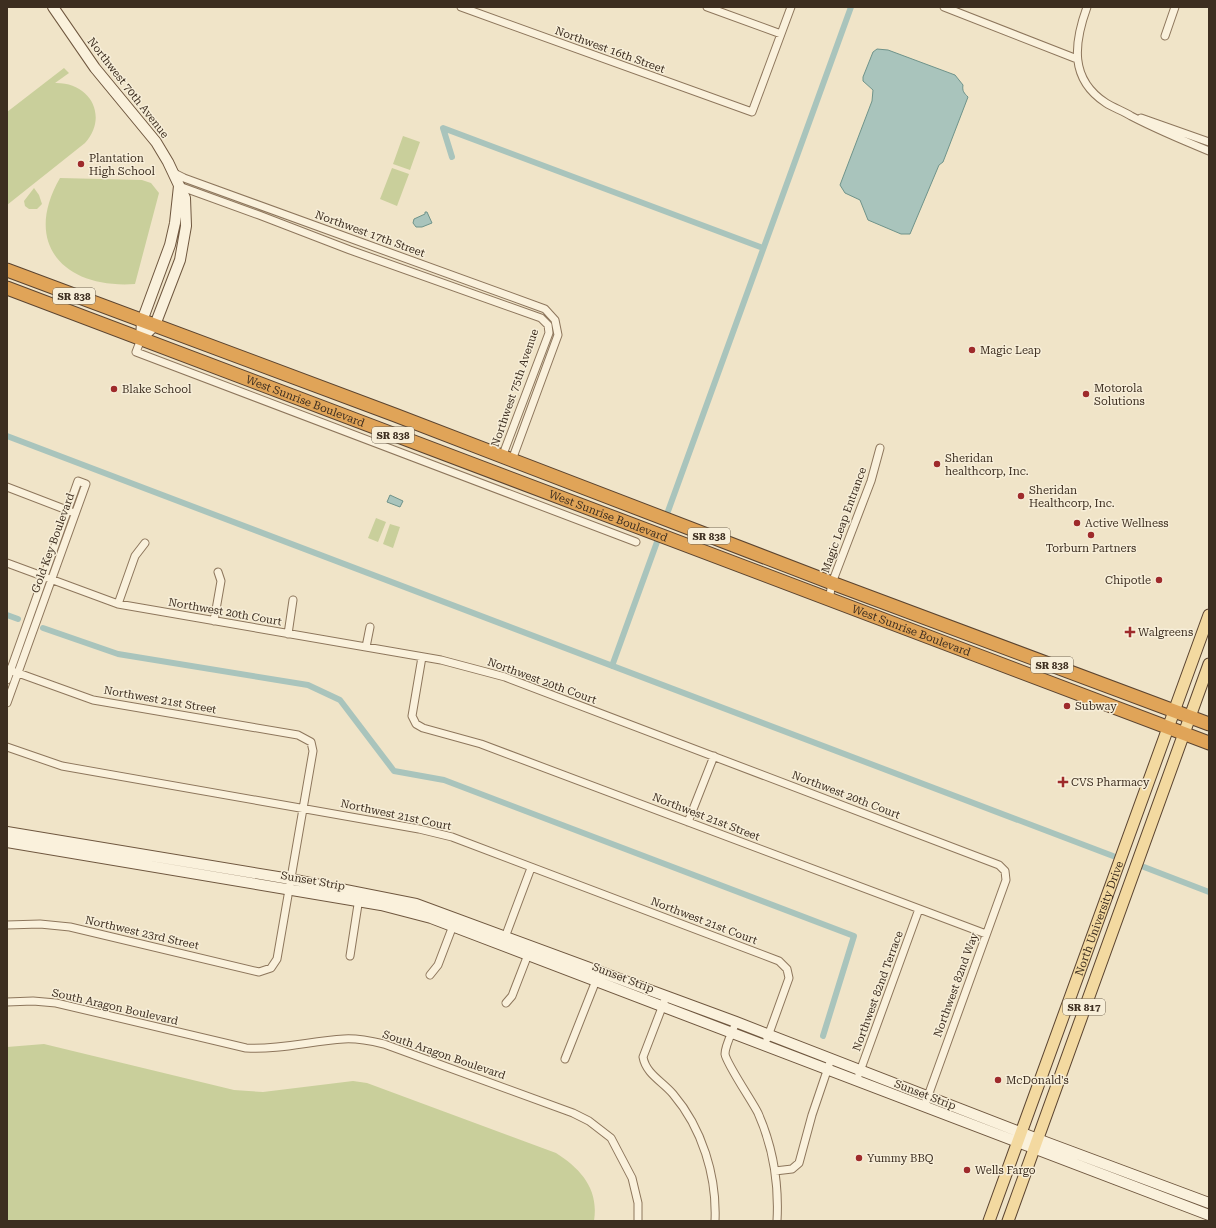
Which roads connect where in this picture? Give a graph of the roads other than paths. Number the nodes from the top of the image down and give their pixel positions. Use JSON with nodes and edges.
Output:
{"nodes":[{"id":1,"x":53,"y":7,"type":"edge"},
{"id":2,"x":461,"y":7,"type":"edge"},
{"id":3,"x":707,"y":7,"type":"edge"},
{"id":4,"x":791,"y":7,"type":"edge"},
{"id":5,"x":944,"y":7,"type":"edge"},
{"id":6,"x":1087,"y":7,"type":"edge"},
{"id":7,"x":1175,"y":7,"type":"edge"},
{"id":8,"x":781,"y":34,"type":"junction"},
{"id":9,"x":1164,"y":36,"type":"dead end"},
{"id":10,"x":1077,"y":59,"type":"junction"},
{"id":11,"x":1126,"y":113,"type":"junction"},
{"id":12,"x":1209,"y":142,"type":"edge"},
{"id":13,"x":1209,"y":151,"type":"edge"},
{"id":14,"x":174,"y":173,"type":"junction"},
{"id":15,"x":179,"y":186,"type":"junction"},
{"id":16,"x":7,"y":270,"type":"edge"},
{"id":17,"x":7,"y":288,"type":"edge"},
{"id":18,"x":142,"y":320,"type":"junction"},
{"id":19,"x":555,"y":320,"type":"joint"},
{"id":20,"x":155,"y":325,"type":"junction"},
{"id":21,"x":548,"y":325,"type":"joint"},
{"id":22,"x":141,"y":339,"type":"junction"},
{"id":23,"x":880,"y":448,"type":"dead end"},
{"id":24,"x":507,"y":459,"type":"junction"},
{"id":25,"x":531,"y":468,"type":"junction"},
{"id":26,"x":504,"y":476,"type":"junction"},
{"id":27,"x":7,"y":487,"type":"edge"},
{"id":28,"x":494,"y":488,"type":"junction"},
{"id":29,"x":68,"y":511,"type":"junction"},
{"id":30,"x":76,"y":514,"type":"junction"},
{"id":31,"x":636,"y":542,"type":"dead end"},
{"id":32,"x":145,"y":543,"type":"dead end"},
{"id":33,"x":7,"y":563,"type":"edge"},
{"id":34,"x":218,"y":572,"type":"dead end"},
{"id":35,"x":48,"y":579,"type":"junction"},
{"id":36,"x":832,"y":583,"type":"junction"},
{"id":37,"x":293,"y":600,"type":"dead end"},
{"id":38,"x":829,"y":600,"type":"junction"},
{"id":39,"x":118,"y":604,"type":"junction"},
{"id":40,"x":1209,"y":615,"type":"edge"},
{"id":41,"x":214,"y":621,"type":"junction"},
{"id":42,"x":370,"y":627,"type":"dead end"},
{"id":43,"x":288,"y":634,"type":"junction"},
{"id":44,"x":366,"y":647,"type":"junction"},
{"id":45,"x":422,"y":657,"type":"junction"},
{"id":46,"x":1209,"y":664,"type":"edge"},
{"id":47,"x":9,"y":670,"type":"edge"},
{"id":48,"x":18,"y":673,"type":"junction"},
{"id":49,"x":7,"y":680,"type":"edge"},
{"id":50,"x":7,"y":703,"type":"edge"},
{"id":51,"x":1175,"y":710,"type":"junction"},
{"id":52,"x":1190,"y":716,"type":"junction"},
{"id":53,"x":1209,"y":724,"type":"edge"},
{"id":54,"x":1169,"y":728,"type":"junction"},
{"id":55,"x":1184,"y":734,"type":"junction"},
{"id":56,"x":1209,"y":743,"type":"edge"},
{"id":57,"x":7,"y":747,"type":"edge"},
{"id":58,"x":714,"y":756,"type":"junction"},
{"id":59,"x":303,"y":808,"type":"junction"},
{"id":60,"x":688,"y":822,"type":"junction"},
{"id":61,"x":7,"y":832,"type":"edge"},
{"id":62,"x":7,"y":842,"type":"edge"},
{"id":63,"x":531,"y":868,"type":"junction"},
{"id":64,"x":1005,"y":871,"type":"joint"},
{"id":65,"x":289,"y":884,"type":"junction"},
{"id":66,"x":359,"y":897,"type":"junction"},
{"id":67,"x":919,"y":909,"type":"junction"},
{"id":68,"x":454,"y":922,"type":"junction"},
{"id":69,"x":7,"y":925,"type":"edge"},
{"id":70,"x":986,"y":934,"type":"junction"},
{"id":71,"x":504,"y":941,"type":"junction"},
{"id":72,"x":530,"y":950,"type":"junction"},
{"id":73,"x":350,"y":956,"type":"dead end"},
{"id":74,"x":430,"y":975,"type":"dead end"},
{"id":75,"x":597,"y":976,"type":"junction"},
{"id":76,"x":664,"y":1001,"type":"junction"},
{"id":77,"x":7,"y":1002,"type":"edge"},
{"id":78,"x":506,"y":1003,"type":"dead end"},
{"id":79,"x":736,"y":1022,"type":"junction"},
{"id":80,"x":732,"y":1032,"type":"junction"},
{"id":81,"x":768,"y":1035,"type":"junction"},
{"id":82,"x":765,"y":1045,"type":"junction"},
{"id":83,"x":565,"y":1059,"type":"dead end"},
{"id":84,"x":831,"y":1059,"type":"junction"},
{"id":85,"x":827,"y":1070,"type":"junction"},
{"id":86,"x":861,"y":1070,"type":"junction"},
{"id":87,"x":857,"y":1081,"type":"junction"},
{"id":88,"x":928,"y":1096,"type":"junction"},
{"id":89,"x":924,"y":1107,"type":"junction"},
{"id":90,"x":1022,"y":1132,"type":"junction"},
{"id":91,"x":1018,"y":1143,"type":"junction"},
{"id":92,"x":1035,"y":1143,"type":"junction"},
{"id":93,"x":775,"y":1171,"type":"junction"},
{"id":94,"x":1209,"y":1203,"type":"edge"},
{"id":95,"x":1209,"y":1215,"type":"edge"},
{"id":96,"x":638,"y":1221,"type":"edge"},
{"id":97,"x":715,"y":1221,"type":"edge"},
{"id":98,"x":777,"y":1221,"type":"edge"},
{"id":99,"x":989,"y":1221,"type":"edge"},
{"id":100,"x":1008,"y":1221,"type":"edge"}],
"edges":[{"from":1,"to":14,"type":"street","name":"Northwest 70th Avenue"},
{"from":2,"to":8,"type":"street","name":"Northwest 16th Street"},
{"from":3,"to":8,"type":"street"},
{"from":4,"to":8,"type":"street"},
{"from":5,"to":10,"type":"street"},
{"from":6,"to":10,"type":"street"},
{"from":7,"to":9,"type":"street"},
{"from":10,"to":11,"type":"street"},
{"from":11,"to":12,"type":"street"},
{"from":11,"to":13,"type":"street"},
{"from":14,"to":15,"type":"street","name":"Northwest 70th Avenue"},
{"from":14,"to":19,"type":"street","name":"Northwest 17th Street"},
{"from":15,"to":18,"type":"street","name":"Northwest 70th Avenue"},
{"from":15,"to":20,"type":"street","name":"Northwest 70th Avenue"},
{"from":15,"to":21,"type":"street","name":"Northwest 17th Street"},
{"from":16,"to":18,"type":"highway","name":"West Sunrise Boulevard","number":"SR 838"},
{"from":17,"to":22,"type":"highway","name":"West Sunrise Boulevard","number":"SR 838"},
{"from":18,"to":20,"type":"highway","name":"West Sunrise Boulevard","number":"SR 838"},
{"from":18,"to":22,"type":"street","name":"Northwest 70th Avenue"},
{"from":19,"to":24,"type":"street","name":"Northwest 75th Avenue"},
{"from":20,"to":22,"type":"street","name":"Northwest 70th Avenue"},
{"from":20,"to":24,"type":"highway","name":"West Sunrise Boulevard","number":"SR 838"},
{"from":21,"to":24,"type":"street","name":"Northwest 75th Avenue"},
{"from":22,"to":26,"type":"highway","name":"West Sunrise Boulevard","number":"SR 838"},
{"from":22,"to":28,"type":"street","name":"Northwest 70th Avenue"},
{"from":23,"to":36,"type":"street","name":"Magic Leap Entrance"},
{"from":24,"to":25,"type":"highway","name":"West Sunrise Boulevard","number":"SR 838"},
{"from":25,"to":26,"type":"highway"},
{"from":25,"to":36,"type":"highway","name":"West Sunrise Boulevard","number":"SR 838"},
{"from":26,"to":28,"type":"street"},
{"from":26,"to":38,"type":"highway","name":"West Sunrise Boulevard","number":"SR 838"},
{"from":27,"to":29,"type":"street"},
{"from":28,"to":31,"type":"street"},
{"from":29,"to":30,"type":"street"},
{"from":29,"to":30,"type":"street","name":"Gold Key Boulevard"},
{"from":29,"to":35,"type":"street","name":"Gold Key Boulevard"},
{"from":30,"to":35,"type":"street","name":"Gold Key Boulevard"},
{"from":32,"to":39,"type":"street"},
{"from":33,"to":35,"type":"street","name":"Northwest 20th Court"},
{"from":34,"to":41,"type":"street"},
{"from":35,"to":39,"type":"street","name":"Northwest 20th Court"},
{"from":35,"to":47,"type":"street","name":"Gold Key Boulevard"},
{"from":35,"to":48,"type":"street","name":"Gold Key Boulevard"},
{"from":36,"to":38,"type":"street","name":"Magic Leap Entrance"},
{"from":36,"to":51,"type":"highway","name":"West Sunrise Boulevard","number":"SR 838"},
{"from":37,"to":43,"type":"street"},
{"from":38,"to":54,"type":"highway","name":"West Sunrise Boulevard","number":"SR 838"},
{"from":39,"to":41,"type":"street","name":"Northwest 20th Court"},
{"from":40,"to":51,"type":"main road","name":"North University Drive","number":"SR 817"},
{"from":41,"to":43,"type":"street","name":"Northwest 20th Court"},
{"from":42,"to":44,"type":"street"},
{"from":43,"to":44,"type":"street","name":"Northwest 20th Court"},
{"from":44,"to":45,"type":"street","name":"Northwest 20th Court"},
{"from":45,"to":58,"type":"street","name":"Northwest 20th Court"},
{"from":45,"to":60,"type":"street","name":"Northwest 21st Street"},
{"from":46,"to":52,"type":"main road","name":"North University Drive","number":"SR 817"},
{"from":47,"to":48,"type":"street","name":"Northwest 21st Street"},
{"from":47,"to":49,"type":"street","name":"Gold Key Boulevard"},
{"from":48,"to":50,"type":"street","name":"Gold Key Boulevard"},
{"from":48,"to":59,"type":"street","name":"Northwest 21st Street"},
{"from":51,"to":52,"type":"highway","name":"West Sunrise Boulevard","number":"SR 838"},
{"from":51,"to":54,"type":"main road","name":"North University Drive","number":"SR 817"},
{"from":52,"to":53,"type":"highway","name":"West Sunrise Boulevard"},
{"from":52,"to":55,"type":"main road","name":"North University Drive","number":"SR 817"},
{"from":54,"to":55,"type":"highway","name":"West Sunrise Boulevard","number":"SR 838"},
{"from":54,"to":90,"type":"main road","name":"North University Drive","number":"SR 817"},
{"from":55,"to":56,"type":"highway","name":"West Sunrise Boulevard"},
{"from":55,"to":92,"type":"main road","name":"North University Drive","number":"SR 817"},
{"from":57,"to":59,"type":"street","name":"Northwest 21st Court"},
{"from":58,"to":60,"type":"street"},
{"from":58,"to":64,"type":"street","name":"Northwest 20th Court"},
{"from":59,"to":63,"type":"street","name":"Northwest 21st Court"},
{"from":59,"to":65,"type":"street"},
{"from":60,"to":67,"type":"street","name":"Northwest 21st Street"},
{"from":61,"to":65,"type":"street","name":"Sunset Strip"},
{"from":62,"to":65,"type":"street","name":"Sunset Strip"},
{"from":63,"to":71,"type":"street"},
{"from":63,"to":81,"type":"street","name":"Northwest 21st Court"},
{"from":64,"to":70,"type":"street","name":"Northwest 82nd Way"},
{"from":65,"to":66,"type":"street","name":"Sunset Strip"},
{"from":65,"to":69,"type":"street","name":"Northwest 23rd Street"},
{"from":66,"to":68,"type":"street","name":"Sunset Strip"},
{"from":66,"to":73,"type":"street"},
{"from":67,"to":70,"type":"street","name":"Northwest 21st Street"},
{"from":67,"to":86,"type":"street","name":"Northwest 82nd Terrace"},
{"from":68,"to":71,"type":"street","name":"Sunset Strip"},
{"from":68,"to":74,"type":"street"},
{"from":70,"to":88,"type":"street","name":"Northwest 82nd Way"},
{"from":71,"to":72,"type":"street","name":"Sunset Strip"},
{"from":72,"to":75,"type":"street","name":"Sunset Strip"},
{"from":72,"to":78,"type":"street"},
{"from":75,"to":76,"type":"street","name":"Sunset Strip"},
{"from":75,"to":83,"type":"street"},
{"from":76,"to":79,"type":"street","name":"Sunset Strip"},
{"from":76,"to":80,"type":"street","name":"Sunset Strip"},
{"from":76,"to":97,"type":"street"},
{"from":77,"to":96,"type":"street","name":"South Aragon Boulevard"},
{"from":79,"to":80,"type":"street"},
{"from":79,"to":81,"type":"street","name":"Sunset Strip"},
{"from":80,"to":82,"type":"street","name":"Sunset Strip"},
{"from":80,"to":93,"type":"street"},
{"from":81,"to":82,"type":"street"},
{"from":81,"to":84,"type":"street","name":"Sunset Strip"},
{"from":82,"to":85,"type":"street","name":"Sunset Strip"},
{"from":84,"to":85,"type":"street"},
{"from":84,"to":86,"type":"street","name":"Sunset Strip"},
{"from":85,"to":87,"type":"street","name":"Sunset Strip"},
{"from":85,"to":93,"type":"street"},
{"from":86,"to":87,"type":"street","name":"Northwest 82nd Terrace"},
{"from":86,"to":88,"type":"street","name":"Sunset Strip"},
{"from":87,"to":89,"type":"street","name":"Sunset Strip"},
{"from":88,"to":89,"type":"street","name":"Northwest 82nd Way"},
{"from":88,"to":90,"type":"street","name":"Sunset Strip"},
{"from":89,"to":91,"type":"street","name":"Sunset Strip"},
{"from":90,"to":91,"type":"main road","name":"North University Drive","number":"SR 817"},
{"from":90,"to":92,"type":"street","name":"Sunset Strip"},
{"from":91,"to":92,"type":"street","name":"Sunset Strip"},
{"from":91,"to":99,"type":"main road","name":"North University Drive","number":"SR 817"},
{"from":92,"to":94,"type":"street","name":"Sunset Strip"},
{"from":92,"to":95,"type":"street","name":"Sunset Strip"},
{"from":92,"to":100,"type":"main road","name":"North University Drive","number":"SR 817"},
{"from":93,"to":98,"type":"street"}]}
